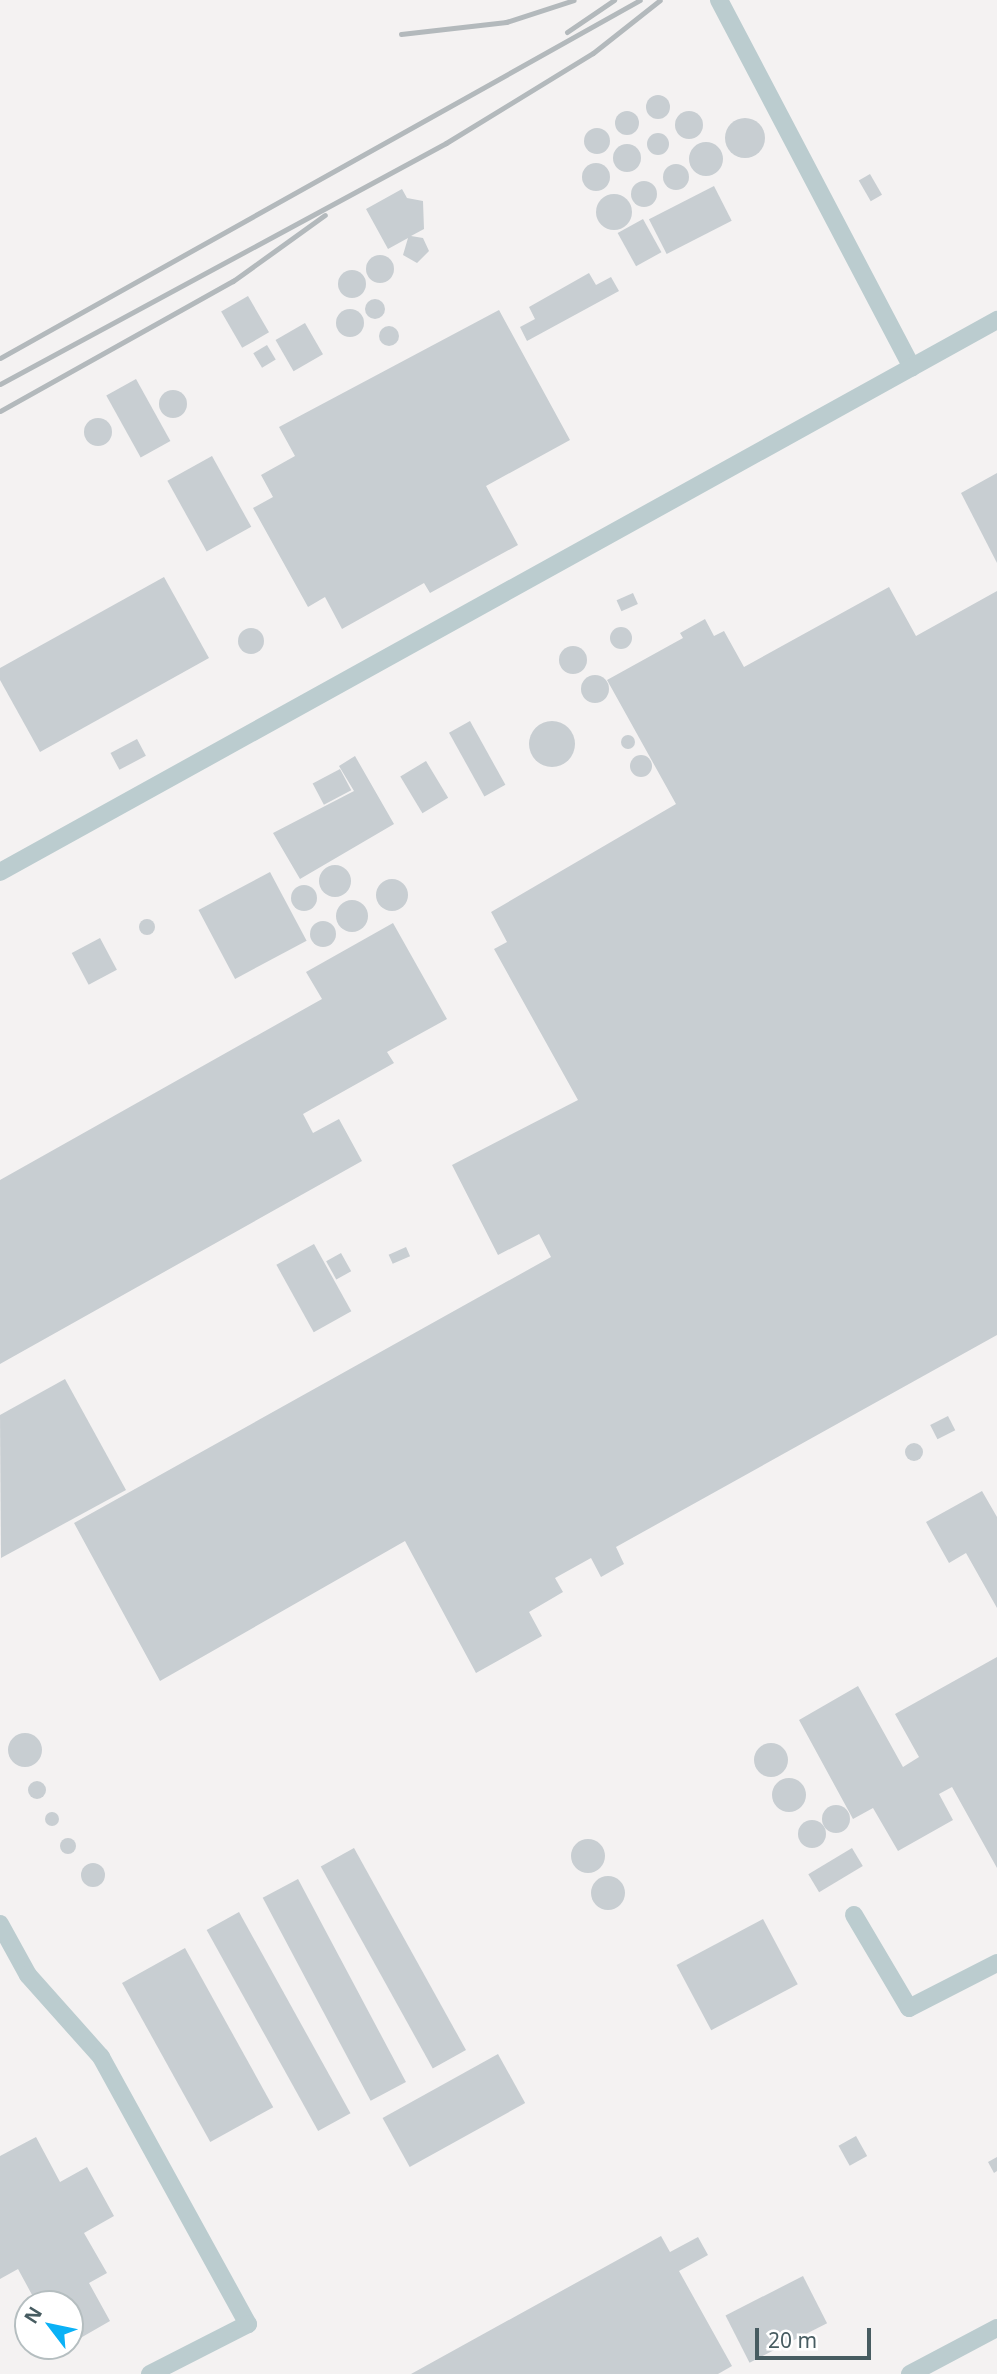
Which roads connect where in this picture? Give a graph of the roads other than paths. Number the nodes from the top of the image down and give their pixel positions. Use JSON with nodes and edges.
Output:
{"nodes":[{"id":1,"x":719,"y":0,"type":"edge"},
{"id":2,"x":997,"y":320,"type":"edge"},
{"id":3,"x":912,"y":367,"type":"junction"},
{"id":4,"x":0,"y":872,"type":"edge"},
{"id":5,"x":854,"y":1914,"type":"dead end"},
{"id":6,"x":0,"y":1924,"type":"edge"},
{"id":7,"x":997,"y":1963,"type":"edge"},
{"id":8,"x":997,"y":2328,"type":"edge"},
{"id":9,"x":150,"y":2374,"type":"edge"},
{"id":10,"x":910,"y":2374,"type":"edge"}],
"edges":[{"from":1,"to":3,"type":"lane"},
{"from":2,"to":3,"type":"lane"},
{"from":3,"to":4,"type":"lane"},
{"from":5,"to":7,"type":"lane"},
{"from":6,"to":9,"type":"lane"},
{"from":8,"to":10,"type":"lane"}]}
